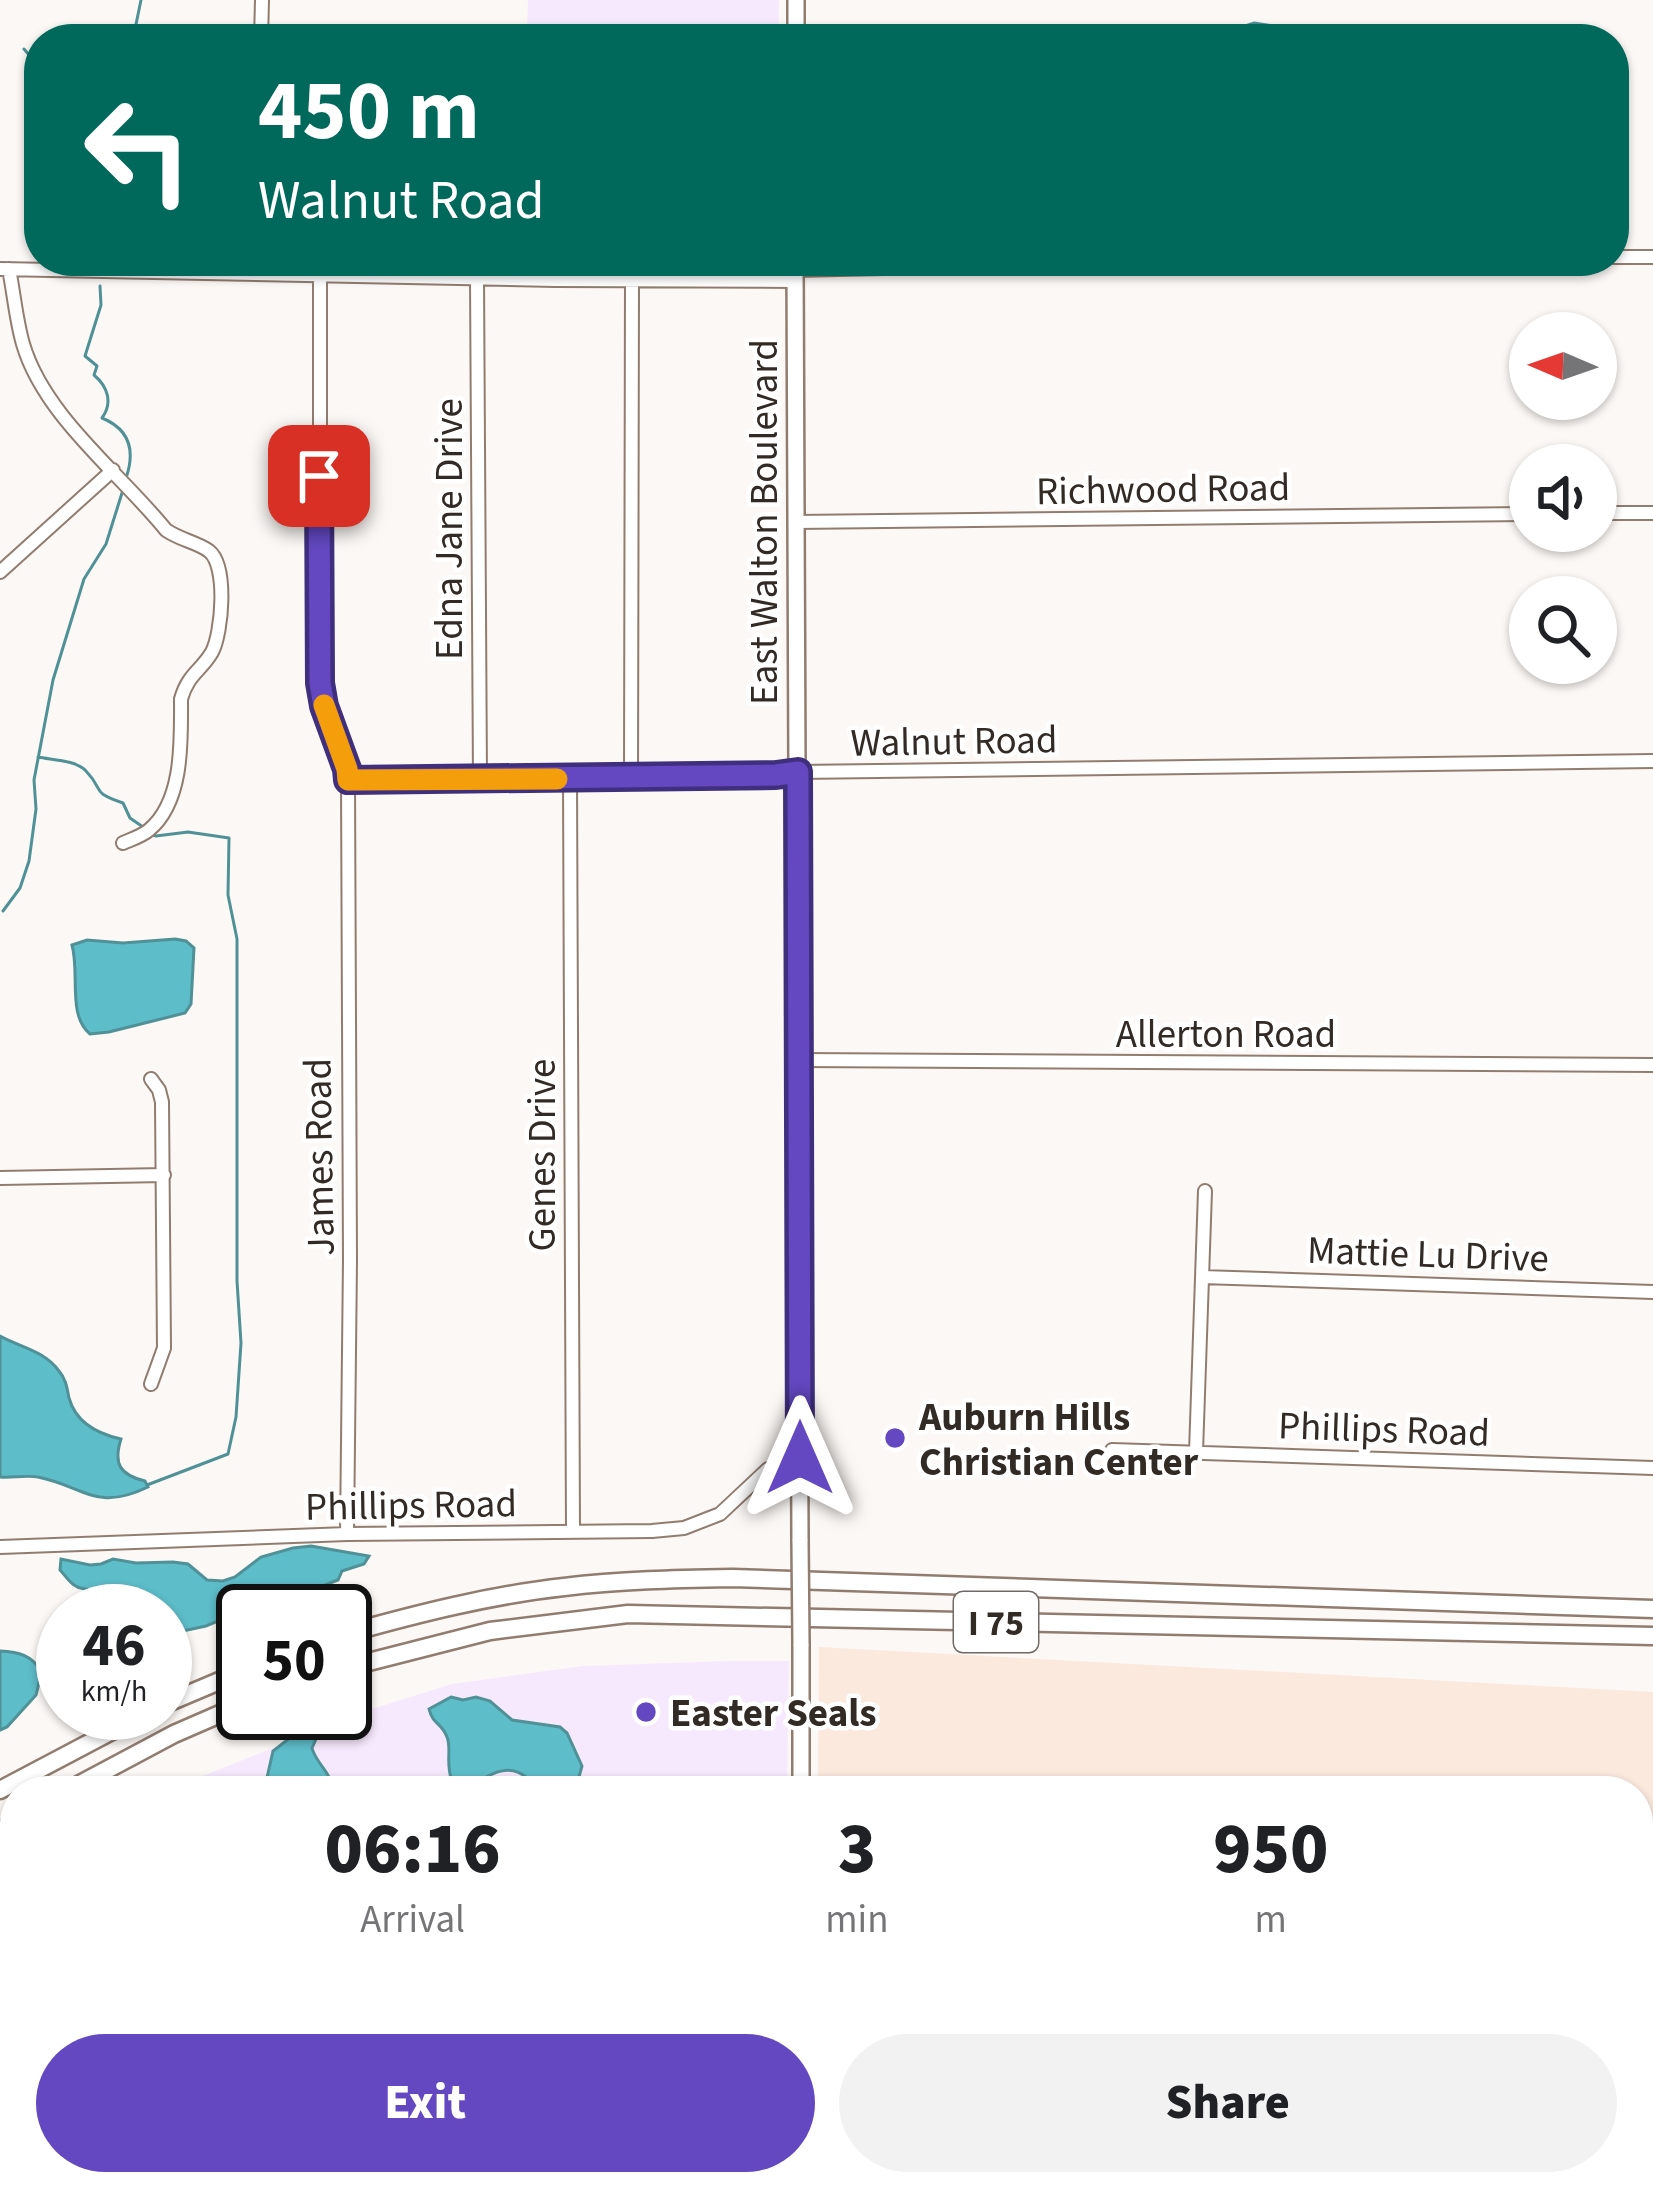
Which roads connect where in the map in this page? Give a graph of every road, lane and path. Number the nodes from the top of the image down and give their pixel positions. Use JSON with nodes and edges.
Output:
{"nodes":[{"id":1,"x":5,"y":269,"type":"edge"},
{"id":2,"x":320,"y":276,"type":"joint"},
{"id":3,"x":714,"y":276,"type":"edge"},
{"id":4,"x":795,"y":276,"type":"edge"},
{"id":5,"x":477,"y":279,"type":"junction"},
{"id":6,"x":632,"y":281,"type":"junction"},
{"id":7,"x":113,"y":470,"type":"junction"},
{"id":8,"x":1617,"y":512,"type":"edge"},
{"id":9,"x":1653,"y":513,"type":"edge"},
{"id":10,"x":1509,"y":514,"type":"edge"},
{"id":11,"x":796,"y":522,"type":"junction"},
{"id":12,"x":0,"y":572,"type":"edge"},
{"id":13,"x":1653,"y":761,"type":"edge"},
{"id":14,"x":798,"y":772,"type":"junction"},
{"id":15,"x":570,"y":778,"type":"junction"},
{"id":16,"x":631,"y":778,"type":"junction"},
{"id":17,"x":480,"y":779,"type":"junction"},
{"id":18,"x":348,"y":780,"type":"junction"},
{"id":19,"x":123,"y":843,"type":"dead end"},
{"id":20,"x":799,"y":1060,"type":"junction"},
{"id":21,"x":1653,"y":1065,"type":"edge"},
{"id":22,"x":151,"y":1079,"type":"dead end"},
{"id":23,"x":164,"y":1174,"type":"junction"},
{"id":24,"x":0,"y":1178,"type":"edge"},
{"id":25,"x":1205,"y":1191,"type":"dead end"},
{"id":26,"x":1202,"y":1277,"type":"junction"},
{"id":27,"x":1653,"y":1292,"type":"edge"},
{"id":28,"x":151,"y":1384,"type":"dead end"},
{"id":29,"x":1112,"y":1450,"type":"dead end"},
{"id":30,"x":1196,"y":1452,"type":"junction"},
{"id":31,"x":800,"y":1458,"type":"junction"},
{"id":32,"x":1653,"y":1468,"type":"edge"},
{"id":33,"x":573,"y":1532,"type":"junction"},
{"id":34,"x":347,"y":1534,"type":"junction"},
{"id":35,"x":0,"y":1547,"type":"edge"},
{"id":36,"x":1653,"y":1609,"type":"edge"},
{"id":37,"x":372,"y":1627,"type":"edge"},
{"id":38,"x":1653,"y":1636,"type":"edge"},
{"id":39,"x":372,"y":1661,"type":"edge"},
{"id":40,"x":216,"y":1716,"type":"edge"},
{"id":41,"x":95,"y":1740,"type":"edge"},
{"id":42,"x":27,"y":1776,"type":"edge"},
{"id":43,"x":95,"y":1776,"type":"edge"},
{"id":44,"x":801,"y":1776,"type":"edge"}],
"edges":[{"from":1,"to":7,"type":"street"},
{"from":2,"to":5,"type":"street"},
{"from":2,"to":18,"type":"street"},
{"from":3,"to":6,"type":"street"},
{"from":4,"to":11,"type":"main road","name":"East Walton Boulevard"},
{"from":5,"to":6,"type":"street"},
{"from":5,"to":17,"type":"street","name":"Edna Jane Drive"},
{"from":6,"to":16,"type":"street"},
{"from":7,"to":12,"type":"street"},
{"from":7,"to":19,"type":"street"},
{"from":8,"to":9,"type":"street"},
{"from":10,"to":11,"type":"street","name":"Richwood Road"},
{"from":11,"to":14,"type":"main road","name":"East Walton Boulevard"},
{"from":13,"to":14,"type":"street","name":"Walnut Road"},
{"from":14,"to":16,"type":"street","name":"Walnut Road"},
{"from":14,"to":20,"type":"main road","name":"East Walton Boulevard"},
{"from":15,"to":16,"type":"street","name":"Walnut Road"},
{"from":15,"to":17,"type":"street","name":"Walnut Road"},
{"from":15,"to":33,"type":"street","name":"Genes Drive"},
{"from":17,"to":18,"type":"street","name":"Walnut Road"},
{"from":18,"to":34,"type":"street","name":"James Road"},
{"from":20,"to":21,"type":"street","name":"Allerton Road"},
{"from":20,"to":31,"type":"main road","name":"East Walton Boulevard"},
{"from":22,"to":23,"type":"street"},
{"from":23,"to":24,"type":"street"},
{"from":23,"to":28,"type":"street"},
{"from":25,"to":26,"type":"street"},
{"from":26,"to":27,"type":"street","name":"Mattie Lu Drive"},
{"from":26,"to":30,"type":"street"},
{"from":29,"to":30,"type":"street","name":"Phillips Road"},
{"from":30,"to":32,"type":"street","name":"Phillips Road"},
{"from":31,"to":33,"type":"street","name":"Phillips Road"},
{"from":31,"to":44,"type":"main road","name":"East Walton Boulevard","bridge":true},
{"from":33,"to":34,"type":"street","name":"Phillips Road"},
{"from":34,"to":35,"type":"street","name":"Phillips Road"},
{"from":36,"to":37,"type":"highway","number":"I 75"},
{"from":38,"to":39,"type":"highway","number":"I 75"},
{"from":40,"to":43,"type":"highway"},
{"from":41,"to":42,"type":"highway"}]}
